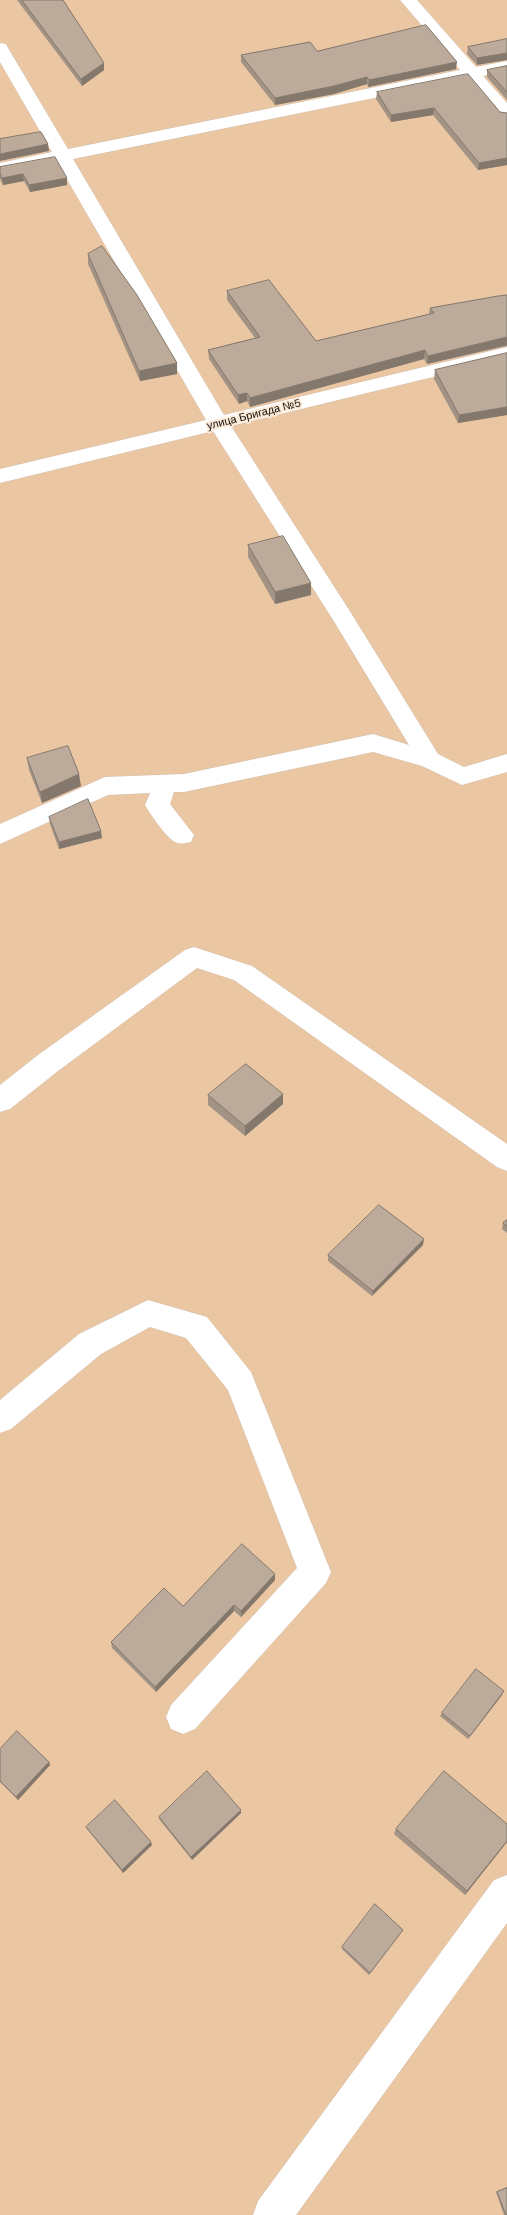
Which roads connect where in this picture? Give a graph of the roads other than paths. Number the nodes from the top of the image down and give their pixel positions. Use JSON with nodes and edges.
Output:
{"nodes":[{"id":1,"x":408,"y":0,"type":"edge"},
{"id":2,"x":0,"y":48,"type":"edge"},
{"id":3,"x":507,"y":66,"type":"edge"},
{"id":4,"x":471,"y":73,"type":"junction"},
{"id":5,"x":507,"y":114,"type":"edge"},
{"id":6,"x":63,"y":156,"type":"junction"},
{"id":7,"x":0,"y":168,"type":"edge"},
{"id":8,"x":507,"y":354,"type":"edge"},
{"id":9,"x":219,"y":424,"type":"junction"},
{"id":10,"x":0,"y":476,"type":"edge"},
{"id":11,"x":430,"y":760,"type":"junction"},
{"id":12,"x":507,"y":763,"type":"edge"},
{"id":13,"x":166,"y":783,"type":"junction"},
{"id":14,"x":0,"y":835,"type":"edge"},
{"id":15,"x":182,"y":835,"type":"dead end"},
{"id":16,"x":0,"y":1101,"type":"edge"},
{"id":17,"x":507,"y":1159,"type":"edge"},
{"id":18,"x":0,"y":1419,"type":"edge"},
{"id":19,"x":183,"y":1717,"type":"dead end"},
{"id":20,"x":507,"y":1893,"type":"edge"},
{"id":21,"x":272,"y":2215,"type":"edge"}],
"edges":[{"from":1,"to":4,"type":"lane"},
{"from":2,"to":6,"type":"lane"},
{"from":3,"to":4,"type":"lane"},
{"from":4,"to":5,"type":"lane"},
{"from":4,"to":6,"type":"lane"},
{"from":6,"to":7,"type":"lane"},
{"from":6,"to":9,"type":"lane"},
{"from":8,"to":9,"type":"lane","name":"улица Бригада №5"},
{"from":9,"to":10,"type":"lane","name":"улица Бригада №5"},
{"from":9,"to":11,"type":"lane"},
{"from":11,"to":12,"type":"lane"},
{"from":11,"to":13,"type":"lane"},
{"from":13,"to":14,"type":"lane"},
{"from":13,"to":15,"type":"lane"},
{"from":16,"to":17,"type":"lane"},
{"from":18,"to":19,"type":"lane"},
{"from":20,"to":21,"type":"lane"}]}
